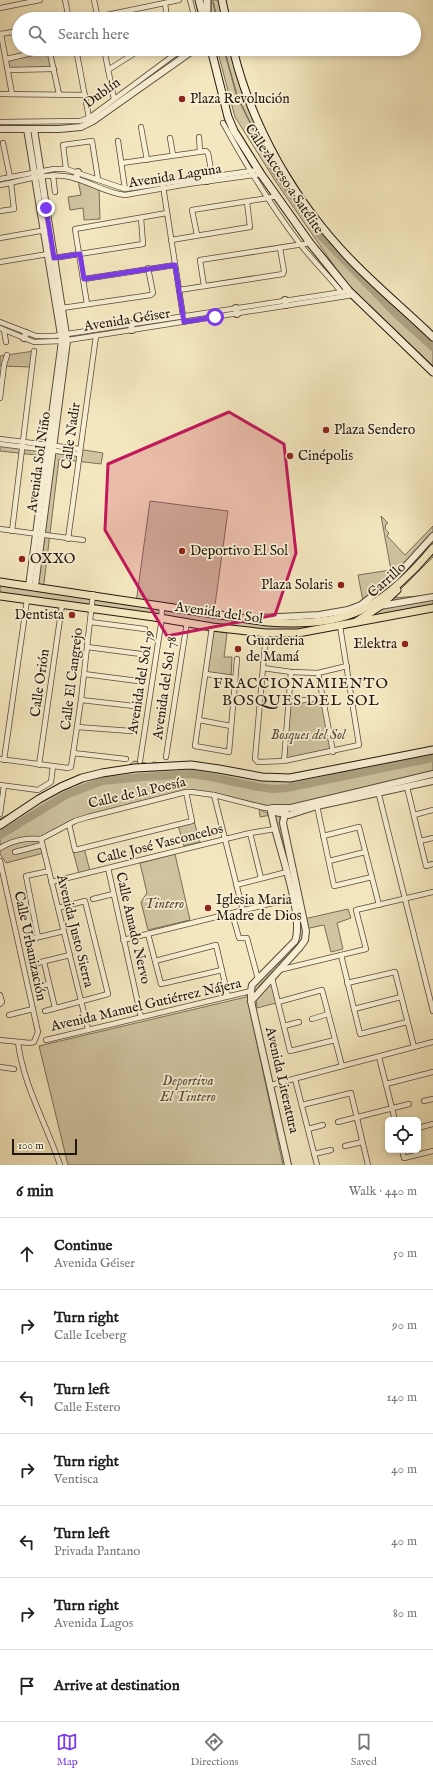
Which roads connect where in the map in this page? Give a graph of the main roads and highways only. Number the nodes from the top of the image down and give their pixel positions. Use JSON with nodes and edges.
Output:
{"nodes":[{"id":1,"x":199,"y":0,"type":"edge"},
{"id":2,"x":207,"y":0,"type":"edge"},
{"id":3,"x":222,"y":0,"type":"edge"},
{"id":4,"x":202,"y":12,"type":"edge"},
{"id":5,"x":207,"y":12,"type":"edge"},
{"id":6,"x":225,"y":12,"type":"edge"},
{"id":7,"x":213,"y":56,"type":"edge"},
{"id":8,"x":235,"y":56,"type":"edge"},
{"id":9,"x":433,"y":337,"type":"edge"},
{"id":10,"x":431,"y":370,"type":"edge"},
{"id":11,"x":433,"y":548,"type":"edge"},
{"id":12,"x":433,"y":553,"type":"edge"},
{"id":13,"x":0,"y":582,"type":"edge"},
{"id":14,"x":0,"y":596,"type":"edge"},
{"id":15,"x":433,"y":608,"type":"edge"},
{"id":16,"x":355,"y":622,"type":"junction"},
{"id":17,"x":433,"y":750,"type":"edge"},
{"id":18,"x":0,"y":825,"type":"edge"}],
"edges":[{"from":1,"to":4,"type":"main road"},
{"from":2,"to":5,"type":"main road"},
{"from":3,"to":6,"type":"main road"},
{"from":7,"to":10,"type":"main road","name":"Calle Acceso a Satélite"},
{"from":8,"to":9,"type":"main road","name":"Calle Acceso a Satélite"},
{"from":11,"to":13,"type":"main road","name":"Avenida del Sol"},
{"from":12,"to":16,"type":"main road","name":"Carrillo"},
{"from":14,"to":16,"type":"main road","name":"Avenida del Sol"},
{"from":15,"to":16,"type":"main road","name":"Avenida del Sol"},
{"from":17,"to":18,"type":"main road"}]}
